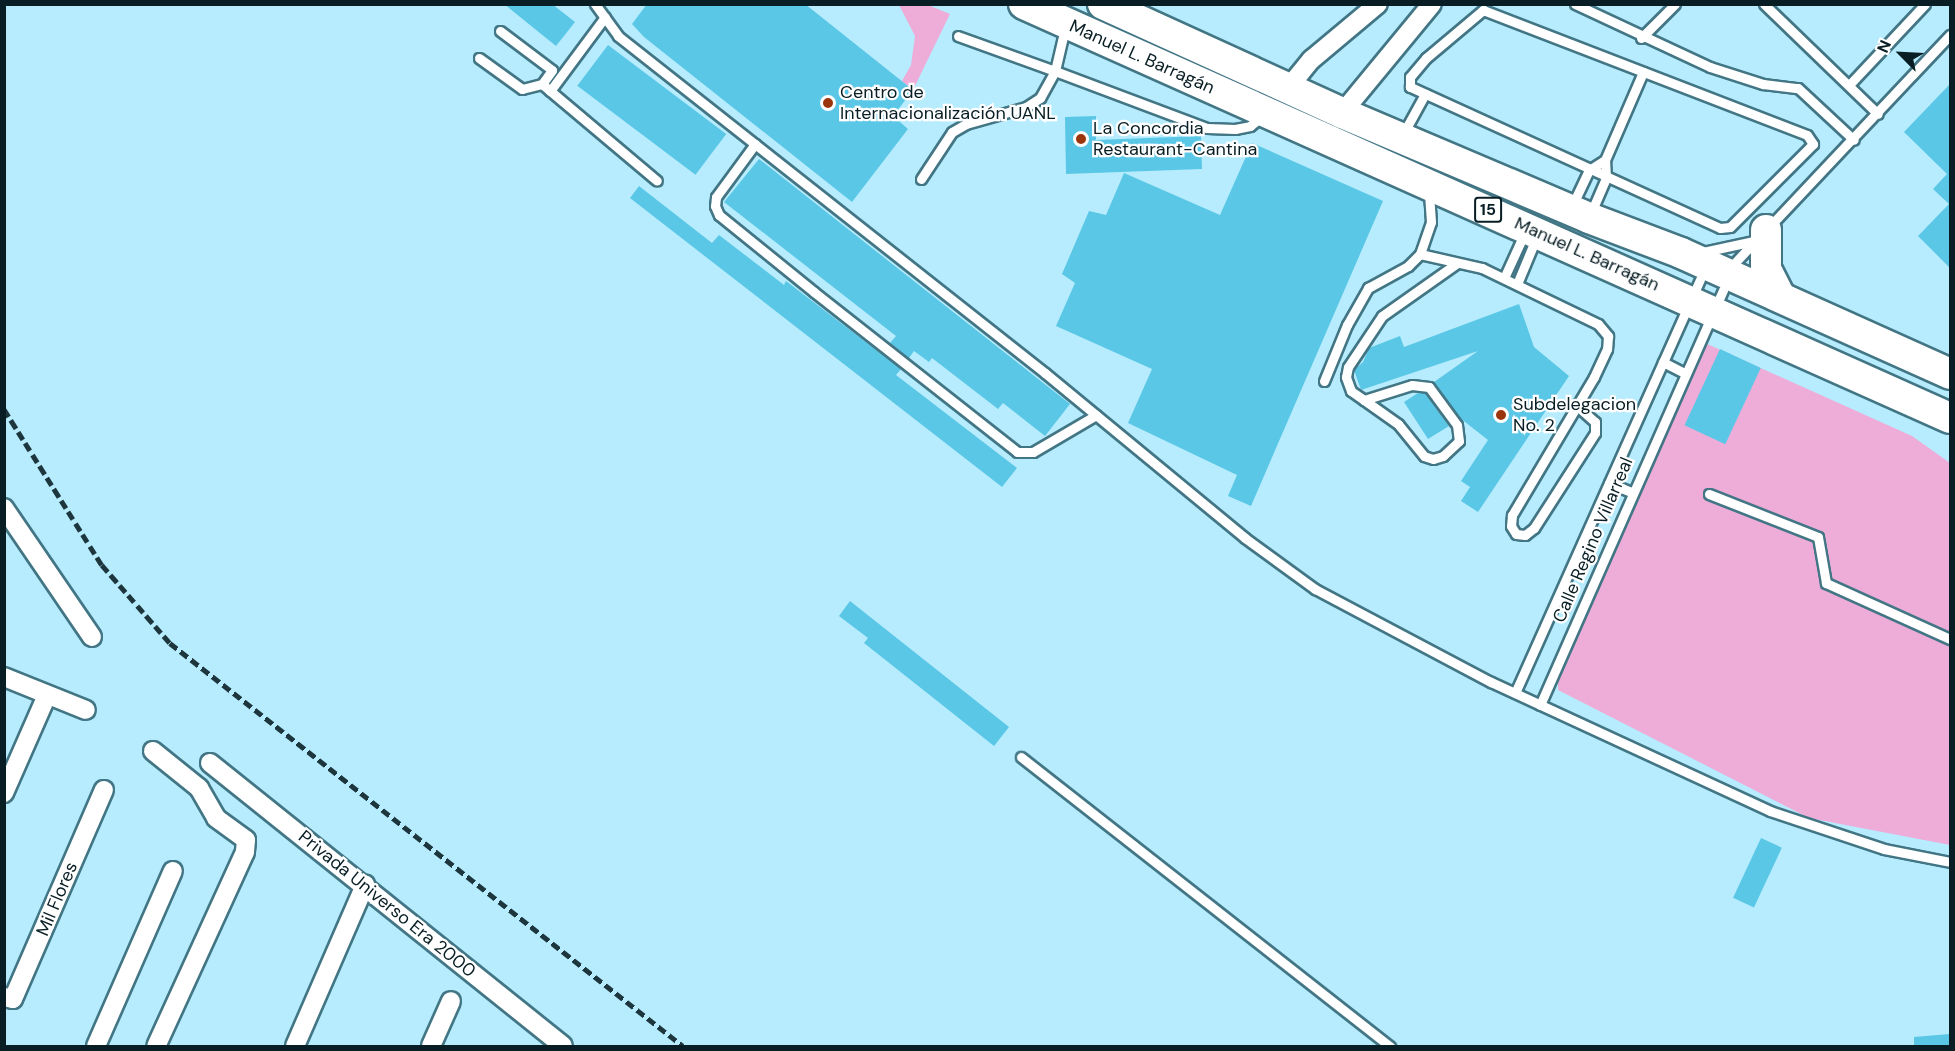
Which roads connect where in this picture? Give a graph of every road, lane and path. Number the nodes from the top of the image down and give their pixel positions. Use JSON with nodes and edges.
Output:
{"nodes":[{"id":1,"x":595,"y":4,"type":"edge"},
{"id":2,"x":1024,"y":4,"type":"edge"},
{"id":3,"x":1103,"y":4,"type":"edge"},
{"id":4,"x":1378,"y":4,"type":"edge"},
{"id":5,"x":1432,"y":4,"type":"edge"},
{"id":6,"x":1575,"y":4,"type":"edge"},
{"id":7,"x":1675,"y":4,"type":"edge"},
{"id":8,"x":1764,"y":4,"type":"edge"},
{"id":9,"x":1925,"y":4,"type":"edge"},
{"id":10,"x":605,"y":17,"type":"junction"},
{"id":11,"x":1066,"y":23,"type":"junction"},
{"id":12,"x":500,"y":31,"type":"dead end"},
{"id":13,"x":1950,"y":35,"type":"edge"},
{"id":14,"x":958,"y":36,"type":"dead end"},
{"id":15,"x":1641,"y":38,"type":"junction"},
{"id":16,"x":479,"y":58,"type":"dead end"},
{"id":17,"x":1055,"y":71,"type":"junction"},
{"id":18,"x":1643,"y":72,"type":"junction"},
{"id":19,"x":1849,"y":85,"type":"junction"},
{"id":20,"x":546,"y":87,"type":"junction"},
{"id":21,"x":1289,"y":87,"type":"junction"},
{"id":22,"x":1425,"y":94,"type":"junction"},
{"id":23,"x":1267,"y":112,"type":"junction"},
{"id":24,"x":1342,"y":113,"type":"junction"},
{"id":25,"x":1878,"y":114,"type":"junction"},
{"id":26,"x":1401,"y":139,"type":"junction"},
{"id":27,"x":1854,"y":140,"type":"junction"},
{"id":28,"x":755,"y":144,"type":"junction"},
{"id":29,"x":1605,"y":160,"type":"junction"},
{"id":30,"x":1589,"y":170,"type":"junction"},
{"id":31,"x":1606,"y":178,"type":"junction"},
{"id":32,"x":921,"y":179,"type":"dead end"},
{"id":33,"x":657,"y":181,"type":"dead end"},
{"id":34,"x":1427,"y":183,"type":"junction"},
{"id":35,"x":1579,"y":215,"type":"junction"},
{"id":36,"x":1533,"y":230,"type":"junction"},
{"id":37,"x":1761,"y":235,"type":"junction"},
{"id":38,"x":1681,"y":253,"type":"junction"},
{"id":39,"x":1420,"y":254,"type":"junction"},
{"id":40,"x":1457,"y":263,"type":"junction"},
{"id":41,"x":1504,"y":278,"type":"junction"},
{"id":42,"x":1517,"y":284,"type":"junction"},
{"id":43,"x":1710,"y":291,"type":"junction"},
{"id":44,"x":1780,"y":296,"type":"junction"},
{"id":45,"x":1865,"y":336,"type":"junction"},
{"id":46,"x":1663,"y":362,"type":"junction"},
{"id":47,"x":1685,"y":372,"type":"junction"},
{"id":48,"x":1950,"y":374,"type":"edge"},
{"id":49,"x":1323,"y":381,"type":"dead end"},
{"id":50,"x":1364,"y":400,"type":"junction"},
{"id":51,"x":1577,"y":406,"type":"junction"},
{"id":52,"x":1096,"y":415,"type":"junction"},
{"id":53,"x":1950,"y":418,"type":"edge"},
{"id":54,"x":1609,"y":483,"type":"junction"},
{"id":55,"x":1631,"y":492,"type":"junction"},
{"id":56,"x":1709,"y":494,"type":"dead end"},
{"id":57,"x":4,"y":508,"type":"edge"},
{"id":58,"x":92,"y":637,"type":"dead end"},
{"id":59,"x":1950,"y":639,"type":"edge"},
{"id":60,"x":4,"y":677,"type":"edge"},
{"id":61,"x":1515,"y":693,"type":"junction"},
{"id":62,"x":47,"y":695,"type":"junction"},
{"id":63,"x":1540,"y":705,"type":"junction"},
{"id":64,"x":86,"y":710,"type":"dead end"},
{"id":65,"x":153,"y":751,"type":"dead end"},
{"id":66,"x":1021,"y":757,"type":"dead end"},
{"id":67,"x":210,"y":763,"type":"dead end"},
{"id":68,"x":104,"y":790,"type":"dead end"},
{"id":69,"x":4,"y":793,"type":"edge"},
{"id":70,"x":1950,"y":862,"type":"edge"},
{"id":71,"x":172,"y":871,"type":"dead end"},
{"id":72,"x":365,"y":885,"type":"junction"},
{"id":73,"x":4,"y":997,"type":"edge"},
{"id":74,"x":451,"y":1001,"type":"dead end"},
{"id":75,"x":96,"y":1047,"type":"edge"},
{"id":76,"x":156,"y":1047,"type":"edge"},
{"id":77,"x":295,"y":1047,"type":"edge"},
{"id":78,"x":431,"y":1047,"type":"edge"},
{"id":79,"x":563,"y":1047,"type":"edge"},
{"id":80,"x":1390,"y":1047,"type":"edge"}],
"edges":[{"from":1,"to":10,"type":"lane"},
{"from":2,"to":11,"type":"highway","name":"Manuel L. Barragán","number":"15"},
{"from":3,"to":21,"type":"highway","name":"Manuel L. Barragán","number":"15"},
{"from":4,"to":21,"type":"street"},
{"from":5,"to":24,"type":"street"},
{"from":6,"to":15,"type":"lane"},
{"from":7,"to":15,"type":"lane"},
{"from":8,"to":19,"type":"lane"},
{"from":9,"to":19,"type":"lane"},
{"from":10,"to":20,"type":"lane"},
{"from":10,"to":28,"type":"lane"},
{"from":11,"to":17,"type":"lane"},
{"from":11,"to":23,"type":"highway","name":"Manuel L. Barragán","number":"15"},
{"from":12,"to":20,"type":"lane"},
{"from":13,"to":25,"type":"lane"},
{"from":14,"to":17,"type":"lane"},
{"from":15,"to":27,"type":"lane"},
{"from":16,"to":20,"type":"lane"},
{"from":17,"to":23,"type":"lane"},
{"from":17,"to":32,"type":"lane"},
{"from":18,"to":22,"type":"lane"},
{"from":18,"to":29,"type":"lane"},
{"from":18,"to":31,"type":"lane"},
{"from":19,"to":25,"type":"lane"},
{"from":20,"to":33,"type":"lane"},
{"from":21,"to":24,"type":"highway","name":"Manuel L. Barragán","number":"15"},
{"from":22,"to":26,"type":"lane"},
{"from":22,"to":30,"type":"lane"},
{"from":23,"to":34,"type":"highway","name":"Manuel L. Barragán","number":"15"},
{"from":24,"to":26,"type":"highway","name":"Manuel L. Barragán","number":"15"},
{"from":25,"to":27,"type":"lane"},
{"from":26,"to":35,"type":"highway","name":"Manuel L. Barragán","number":"15"},
{"from":27,"to":37,"type":"lane"},
{"from":28,"to":52,"type":"lane"},
{"from":28,"to":52,"type":"lane"},
{"from":29,"to":30,"type":"lane"},
{"from":29,"to":31,"type":"lane"},
{"from":30,"to":31,"type":"lane"},
{"from":30,"to":35,"type":"lane"},
{"from":31,"to":35,"type":"lane"},
{"from":34,"to":36,"type":"highway","name":"Manuel L. Barragán","number":"15"},
{"from":34,"to":39,"type":"lane"},
{"from":35,"to":38,"type":"highway","name":"Manuel L. Barragán","number":"15"},
{"from":35,"to":43,"type":"highway"},
{"from":36,"to":41,"type":"lane"},
{"from":36,"to":42,"type":"lane"},
{"from":36,"to":43,"type":"highway","name":"Manuel L. Barragán","number":"15"},
{"from":37,"to":38,"type":"lane"},
{"from":37,"to":43,"type":"lane"},
{"from":37,"to":44,"type":"highway"},
{"from":38,"to":43,"type":"highway","name":"Manuel L. Barragán","number":"15"},
{"from":39,"to":40,"type":"lane"},
{"from":39,"to":49,"type":"lane"},
{"from":40,"to":41,"type":"lane"},
{"from":40,"to":50,"type":"lane"},
{"from":41,"to":42,"type":"lane"},
{"from":42,"to":51,"type":"lane"},
{"from":43,"to":44,"type":"highway","name":"Manuel L. Barragán","number":"15"},
{"from":43,"to":45,"type":"highway"},
{"from":43,"to":46,"type":"lane","name":"Calle Regino Villarreal"},
{"from":43,"to":47,"type":"lane","name":"Calle Regino Villarreal"},
{"from":43,"to":53,"type":"highway","name":"Manuel L. Barragán","number":"15"},
{"from":44,"to":45,"type":"highway","name":"Manuel L. Barragán","number":"15"},
{"from":45,"to":48,"type":"highway","name":"Manuel L. Barragán","number":"15"},
{"from":46,"to":47,"type":"lane"},
{"from":46,"to":54,"type":"lane","name":"Calle Regino Villarreal"},
{"from":47,"to":55,"type":"lane","name":"Calle Regino Villarreal"},
{"from":50,"to":50,"type":"lane"},
{"from":51,"to":51,"type":"lane"},
{"from":52,"to":61,"type":"lane"},
{"from":54,"to":55,"type":"lane"},
{"from":54,"to":61,"type":"lane","name":"Calle Regino Villarreal"},
{"from":55,"to":63,"type":"lane","name":"Calle Regino Villarreal"},
{"from":56,"to":59,"type":"lane"},
{"from":57,"to":58,"type":"street"},
{"from":60,"to":62,"type":"street"},
{"from":61,"to":63,"type":"lane"},
{"from":62,"to":64,"type":"street"},
{"from":62,"to":69,"type":"street"},
{"from":63,"to":70,"type":"lane"},
{"from":65,"to":76,"type":"street"},
{"from":66,"to":80,"type":"lane"},
{"from":67,"to":72,"type":"street","name":"Privada Universo Era 2000"},
{"from":68,"to":73,"type":"street","name":"Mil Flores"},
{"from":71,"to":75,"type":"street"},
{"from":72,"to":77,"type":"street"},
{"from":72,"to":79,"type":"street","name":"Privada Universo Era 2000"},
{"from":74,"to":78,"type":"street"}]}
